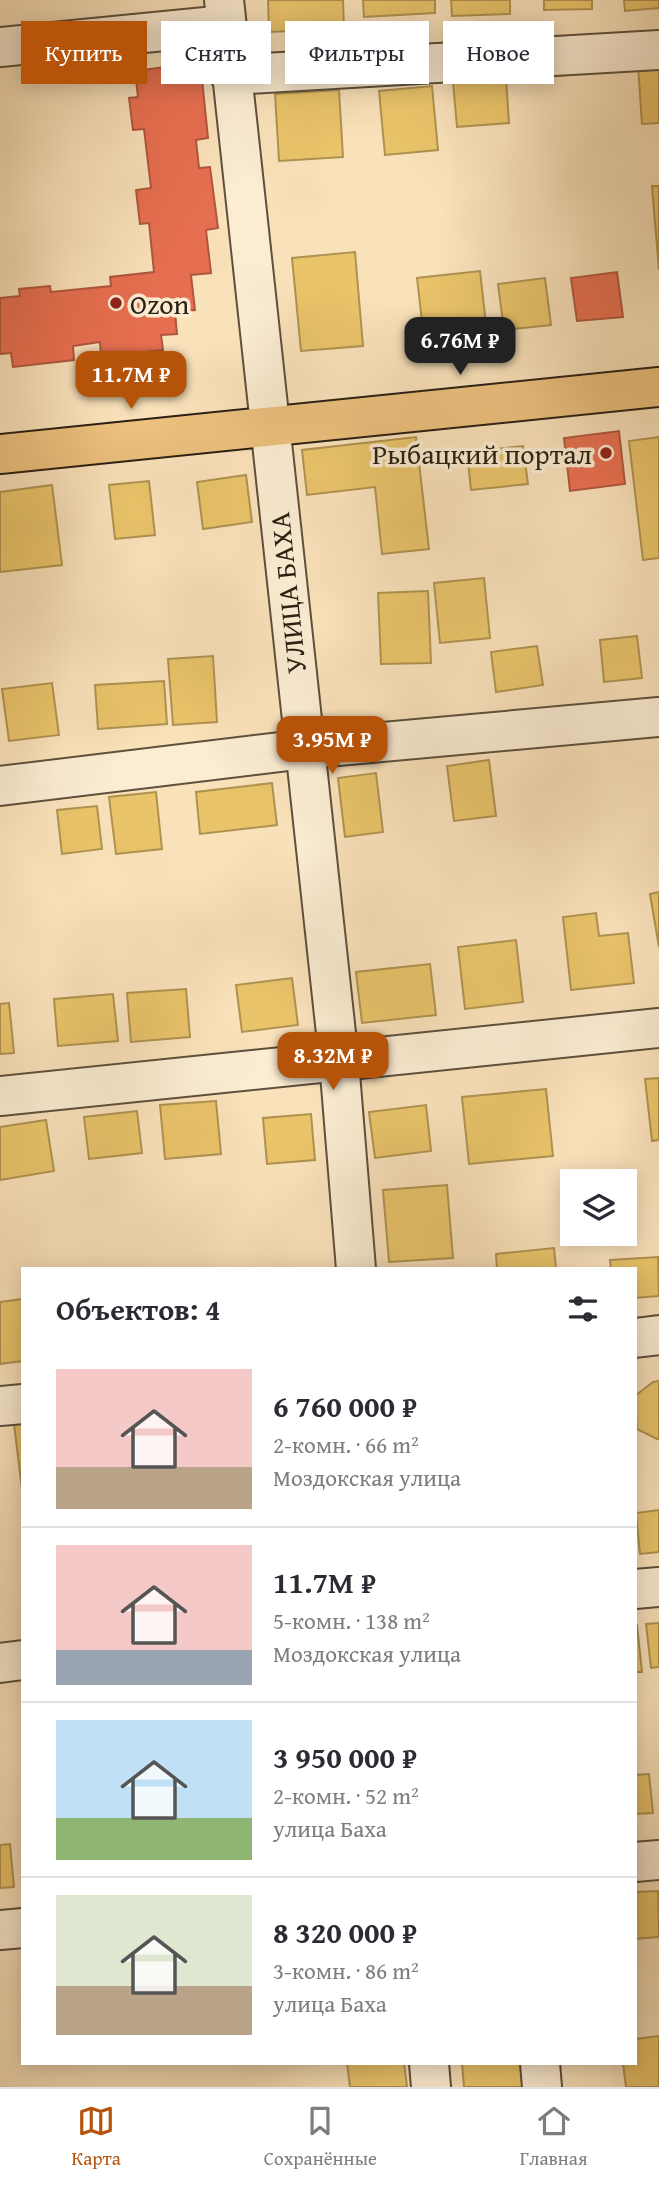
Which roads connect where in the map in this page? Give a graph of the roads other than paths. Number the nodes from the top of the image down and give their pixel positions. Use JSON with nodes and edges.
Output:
{"nodes":[{"id":1,"x":225,"y":13,"type":"edge"},
{"id":2,"x":0,"y":47,"type":"edge"},
{"id":3,"x":659,"y":50,"type":"edge"},
{"id":4,"x":271,"y":73,"type":"edge"},
{"id":5,"x":231,"y":84,"type":"edge"},
{"id":6,"x":659,"y":387,"type":"edge"},
{"id":7,"x":268,"y":427,"type":"junction"},
{"id":8,"x":0,"y":454,"type":"edge"},
{"id":9,"x":659,"y":717,"type":"edge"},
{"id":10,"x":305,"y":749,"type":"junction"},
{"id":11,"x":0,"y":786,"type":"edge"},
{"id":12,"x":659,"y":1028,"type":"edge"},
{"id":13,"x":339,"y":1061,"type":"junction"},
{"id":14,"x":0,"y":1096,"type":"edge"},
{"id":15,"x":356,"y":1267,"type":"edge"},
{"id":16,"x":659,"y":1335,"type":"edge"},
{"id":17,"x":637,"y":1338,"type":"edge"},
{"id":18,"x":21,"y":1404,"type":"edge"},
{"id":19,"x":0,"y":1406,"type":"edge"},
{"id":20,"x":659,"y":1587,"type":"edge"},
{"id":21,"x":637,"y":1589,"type":"edge"},
{"id":22,"x":21,"y":1661,"type":"edge"},
{"id":23,"x":0,"y":1664,"type":"edge"},
{"id":24,"x":659,"y":1860,"type":"edge"},
{"id":25,"x":637,"y":1862,"type":"edge"},
{"id":26,"x":21,"y":1928,"type":"edge"},
{"id":27,"x":0,"y":1930,"type":"edge"},
{"id":28,"x":429,"y":2065,"type":"edge"},
{"id":29,"x":540,"y":2065,"type":"edge"},
{"id":30,"x":430,"y":2087,"type":"edge"},
{"id":31,"x":542,"y":2087,"type":"edge"}],
"edges":[{"from":1,"to":2,"type":"street"},
{"from":3,"to":4,"type":"street"},
{"from":5,"to":7,"type":"street","name":"УЛИЦА БАХА"},
{"from":6,"to":7,"type":"main road"},
{"from":7,"to":8,"type":"main road"},
{"from":7,"to":10,"type":"street","name":"УЛИЦА БАХА"},
{"from":9,"to":10,"type":"street"},
{"from":10,"to":11,"type":"street"},
{"from":10,"to":13,"type":"street","name":"УЛИЦА БАХА"},
{"from":12,"to":13,"type":"street"},
{"from":13,"to":14,"type":"street"},
{"from":13,"to":15,"type":"street","name":"УЛИЦА БАХА"},
{"from":16,"to":17,"type":"street"},
{"from":18,"to":19,"type":"street"},
{"from":20,"to":21,"type":"street"},
{"from":22,"to":23,"type":"street"},
{"from":24,"to":25,"type":"street"},
{"from":26,"to":27,"type":"street"},
{"from":28,"to":30,"type":"street"},
{"from":29,"to":31,"type":"street"}]}
